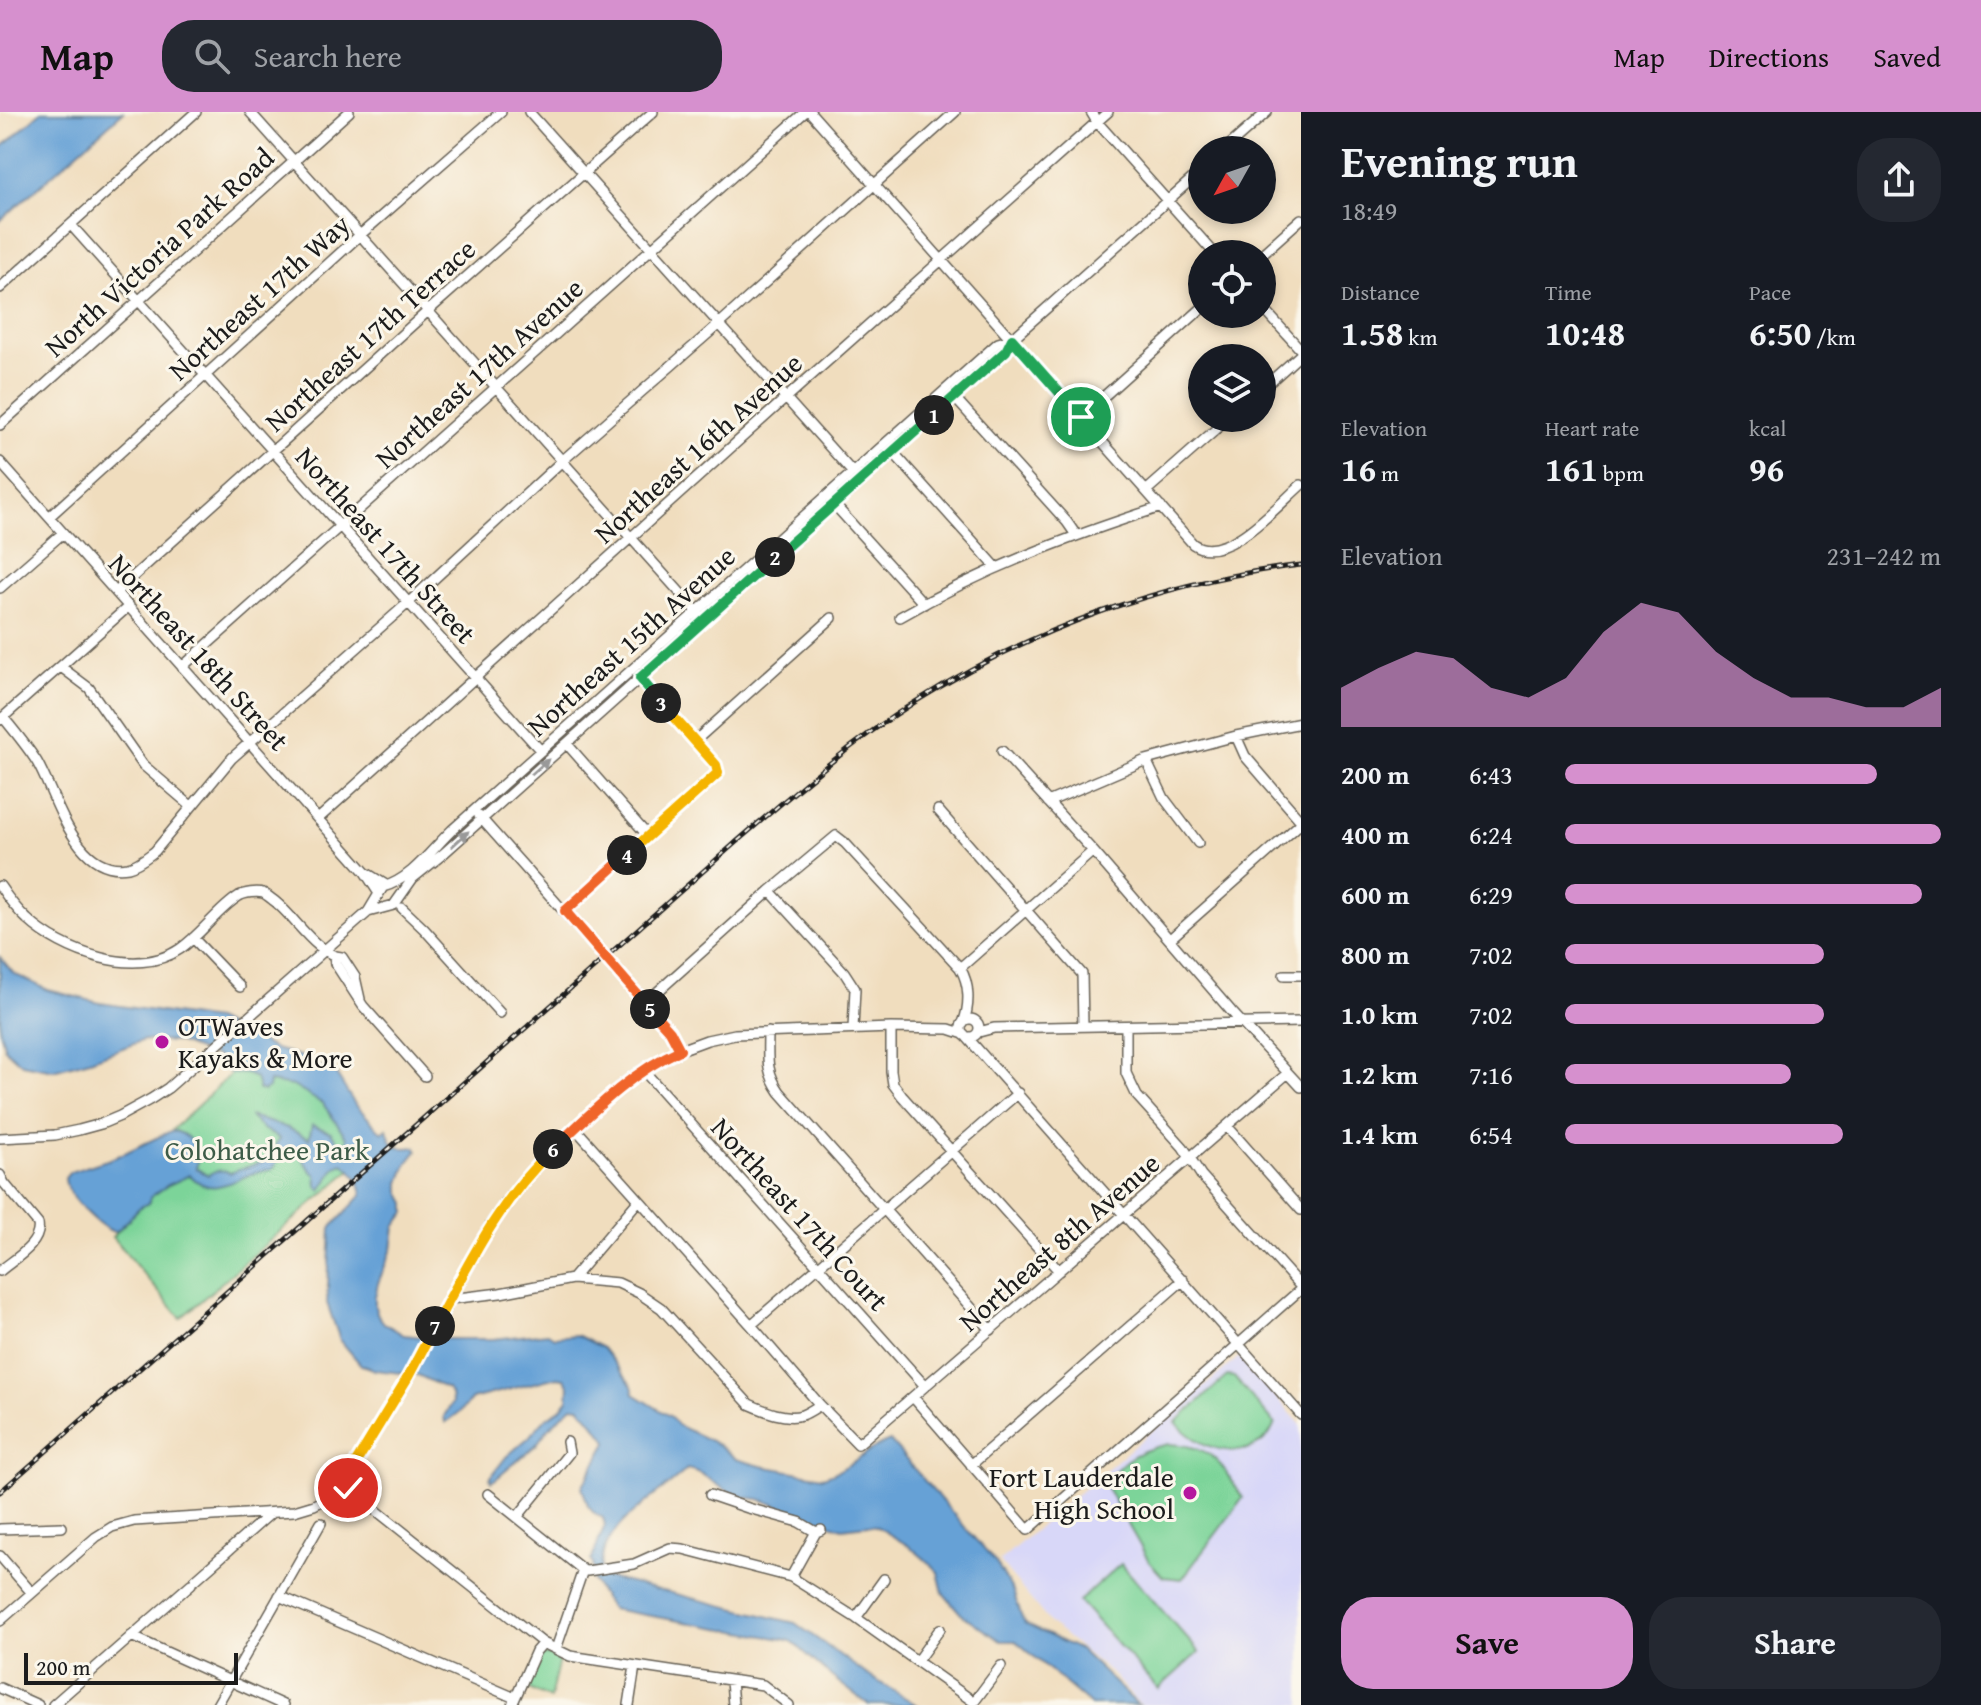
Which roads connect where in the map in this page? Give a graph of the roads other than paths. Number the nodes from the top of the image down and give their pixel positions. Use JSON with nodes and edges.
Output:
{"nodes":[{"id":1,"x":196,"y":112,"type":"edge"},
{"id":2,"x":250,"y":112,"type":"edge"},
{"id":3,"x":349,"y":112,"type":"edge"},
{"id":4,"x":501,"y":112,"type":"edge"},
{"id":5,"x":529,"y":112,"type":"edge"},
{"id":6,"x":653,"y":112,"type":"edge"},
{"id":7,"x":808,"y":112,"type":"edge"},
{"id":8,"x":955,"y":112,"type":"edge"},
{"id":9,"x":1081,"y":112,"type":"edge"},
{"id":10,"x":1091,"y":112,"type":"edge"},
{"id":11,"x":1108,"y":112,"type":"edge"},
{"id":12,"x":1267,"y":112,"type":"edge"},
{"id":13,"x":1097,"y":122,"type":"junction"},
{"id":14,"x":1240,"y":136,"type":"edge"},
{"id":15,"x":294,"y":160,"type":"junction"},
{"id":16,"x":584,"y":174,"type":"junction"},
{"id":17,"x":1188,"y":182,"type":"edge"},
{"id":18,"x":874,"y":184,"type":"junction"},
{"id":19,"x":1167,"y":201,"type":"junction"},
{"id":20,"x":1301,"y":219,"type":"edge"},
{"id":21,"x":71,"y":225,"type":"junction"},
{"id":22,"x":360,"y":235,"type":"junction"},
{"id":23,"x":1202,"y":240,"type":"edge"},
{"id":24,"x":1276,"y":241,"type":"edge"},
{"id":25,"x":652,"y":249,"type":"junction"},
{"id":26,"x":942,"y":260,"type":"junction"},
{"id":27,"x":0,"y":288,"type":"edge"},
{"id":28,"x":139,"y":301,"type":"junction"},
{"id":29,"x":428,"y":311,"type":"junction"},
{"id":30,"x":1188,"y":321,"type":"edge"},
{"id":31,"x":1276,"y":323,"type":"edge"},
{"id":32,"x":719,"y":324,"type":"junction"},
{"id":33,"x":1012,"y":339,"type":"junction"},
{"id":34,"x":1301,"y":352,"type":"edge"},
{"id":35,"x":206,"y":375,"type":"junction"},
{"id":36,"x":1276,"y":376,"type":"edge"},
{"id":37,"x":496,"y":386,"type":"junction"},
{"id":38,"x":954,"y":397,"type":"junction"},
{"id":39,"x":786,"y":398,"type":"junction"},
{"id":40,"x":1081,"y":417,"type":"junction"},
{"id":41,"x":0,"y":425,"type":"edge"},
{"id":42,"x":1213,"y":432,"type":"edge"},
{"id":43,"x":273,"y":452,"type":"junction"},
{"id":44,"x":893,"y":452,"type":"junction"},
{"id":45,"x":562,"y":461,"type":"junction"},
{"id":46,"x":0,"y":462,"type":"edge"},
{"id":47,"x":853,"y":473,"type":"junction"},
{"id":48,"x":1301,"y":485,"type":"edge"},
{"id":49,"x":1146,"y":491,"type":"junction"},
{"id":50,"x":826,"y":496,"type":"junction"},
{"id":51,"x":834,"y":505,"type":"junction"},
{"id":52,"x":1161,"y":507,"type":"junction"},
{"id":53,"x":49,"y":517,"type":"junction"},
{"id":54,"x":341,"y":526,"type":"junction"},
{"id":55,"x":63,"y":533,"type":"junction"},
{"id":56,"x":1076,"y":535,"type":"junction"},
{"id":57,"x":631,"y":538,"type":"junction"},
{"id":58,"x":996,"y":567,"type":"junction"},
{"id":59,"x":0,"y":588,"type":"edge"},
{"id":60,"x":116,"y":592,"type":"junction"},
{"id":61,"x":408,"y":603,"type":"junction"},
{"id":62,"x":924,"y":604,"type":"junction"},
{"id":63,"x":129,"y":606,"type":"junction"},
{"id":64,"x":697,"y":612,"type":"junction"},
{"id":65,"x":900,"y":617,"type":"dead end"},
{"id":66,"x":832,"y":618,"type":"dead end"},
{"id":67,"x":705,"y":620,"type":"junction"},
{"id":68,"x":61,"y":667,"type":"junction"},
{"id":69,"x":182,"y":667,"type":"junction"},
{"id":70,"x":474,"y":678,"type":"junction"},
{"id":71,"x":640,"y":678,"type":"junction"},
{"id":72,"x":2,"y":719,"type":"edge"},
{"id":73,"x":1301,"y":723,"type":"edge"},
{"id":74,"x":1236,"y":736,"type":"junction"},
{"id":75,"x":695,"y":741,"type":"junction"},
{"id":76,"x":250,"y":742,"type":"junction"},
{"id":77,"x":567,"y":744,"type":"junction"},
{"id":78,"x":541,"y":751,"type":"junction"},
{"id":79,"x":1002,"y":751,"type":"dead end"},
{"id":80,"x":1146,"y":760,"type":"junction"},
{"id":81,"x":1048,"y":802,"type":"junction"},
{"id":82,"x":191,"y":806,"type":"junction"},
{"id":83,"x":938,"y":810,"type":"dead end"},
{"id":84,"x":474,"y":811,"type":"junction"},
{"id":85,"x":318,"y":819,"type":"junction"},
{"id":86,"x":482,"y":819,"type":"junction"},
{"id":87,"x":1301,"y":822,"type":"edge"},
{"id":88,"x":648,"y":836,"type":"junction"},
{"id":89,"x":1198,"y":843,"type":"dead end"},
{"id":90,"x":1093,"y":851,"type":"junction"},
{"id":91,"x":0,"y":886,"type":"edge"},
{"id":92,"x":383,"y":889,"type":"junction"},
{"id":93,"x":770,"y":891,"type":"junction"},
{"id":94,"x":400,"y":902,"type":"junction"},
{"id":95,"x":388,"y":906,"type":"junction"},
{"id":96,"x":1026,"y":909,"type":"junction"},
{"id":97,"x":565,"y":911,"type":"junction"},
{"id":98,"x":368,"y":912,"type":"junction"},
{"id":99,"x":193,"y":938,"type":"junction"},
{"id":100,"x":1170,"y":939,"type":"junction"},
{"id":101,"x":329,"y":954,"type":"junction"},
{"id":102,"x":960,"y":968,"type":"junction"},
{"id":103,"x":1284,"y":975,"type":"dead end"},
{"id":104,"x":1301,"y":975,"type":"edge"},
{"id":105,"x":240,"y":987,"type":"dead end"},
{"id":106,"x":645,"y":1003,"type":"junction"},
{"id":107,"x":500,"y":1013,"type":"dead end"},
{"id":108,"x":1301,"y":1022,"type":"edge"},
{"id":109,"x":1243,"y":1024,"type":"junction"},
{"id":110,"x":1083,"y":1026,"type":"junction"},
{"id":111,"x":1126,"y":1026,"type":"junction"},
{"id":112,"x":891,"y":1028,"type":"junction"},
{"id":113,"x":970,"y":1028,"type":"junction"},
{"id":114,"x":853,"y":1029,"type":"junction"},
{"id":115,"x":768,"y":1032,"type":"junction"},
{"id":116,"x":680,"y":1050,"type":"junction"},
{"id":117,"x":643,"y":1070,"type":"junction"},
{"id":118,"x":1288,"y":1073,"type":"junction"},
{"id":119,"x":425,"y":1076,"type":"dead end"},
{"id":120,"x":1301,"y":1087,"type":"edge"},
{"id":121,"x":1018,"y":1093,"type":"junction"},
{"id":122,"x":1227,"y":1126,"type":"junction"},
{"id":123,"x":575,"y":1128,"type":"junction"},
{"id":124,"x":0,"y":1138,"type":"edge"},
{"id":125,"x":952,"y":1151,"type":"junction"},
{"id":126,"x":1190,"y":1158,"type":"junction"},
{"id":127,"x":0,"y":1175,"type":"edge"},
{"id":128,"x":639,"y":1200,"type":"junction"},
{"id":129,"x":885,"y":1208,"type":"junction"},
{"id":130,"x":1301,"y":1210,"type":"edge"},
{"id":131,"x":1124,"y":1214,"type":"junction"},
{"id":132,"x":818,"y":1267,"type":"junction"},
{"id":133,"x":0,"y":1271,"type":"edge"},
{"id":134,"x":1059,"y":1271,"type":"junction"},
{"id":135,"x":572,"y":1279,"type":"junction"},
{"id":136,"x":1183,"y":1280,"type":"junction"},
{"id":137,"x":1301,"y":1288,"type":"edge"},
{"id":138,"x":450,"y":1299,"type":"junction"},
{"id":139,"x":751,"y":1325,"type":"junction"},
{"id":140,"x":991,"y":1330,"type":"junction"},
{"id":141,"x":1240,"y":1344,"type":"junction"},
{"id":142,"x":925,"y":1386,"type":"junction"},
{"id":143,"x":913,"y":1397,"type":"junction"},
{"id":144,"x":820,"y":1405,"type":"junction"},
{"id":145,"x":1301,"y":1415,"type":"edge"},
{"id":146,"x":567,"y":1442,"type":"dead end"},
{"id":147,"x":971,"y":1465,"type":"junction"},
{"id":148,"x":343,"y":1484,"type":"junction"},
{"id":149,"x":488,"y":1494,"type":"dead end"},
{"id":150,"x":710,"y":1495,"type":"dead end"},
{"id":151,"x":271,"y":1513,"type":"junction"},
{"id":152,"x":518,"y":1516,"type":"junction"},
{"id":153,"x":321,"y":1523,"type":"dead end"},
{"id":154,"x":62,"y":1527,"type":"dead end"},
{"id":155,"x":0,"y":1529,"type":"edge"},
{"id":156,"x":0,"y":1556,"type":"edge"},
{"id":157,"x":583,"y":1570,"type":"junction"},
{"id":158,"x":791,"y":1577,"type":"junction"},
{"id":159,"x":884,"y":1579,"type":"dead end"},
{"id":160,"x":32,"y":1593,"type":"junction"},
{"id":161,"x":279,"y":1596,"type":"junction"},
{"id":162,"x":856,"y":1618,"type":"junction"},
{"id":163,"x":0,"y":1621,"type":"edge"},
{"id":164,"x":940,"y":1629,"type":"dead end"},
{"id":165,"x":131,"y":1636,"type":"junction"},
{"id":166,"x":543,"y":1643,"type":"junction"},
{"id":167,"x":556,"y":1649,"type":"junction"},
{"id":168,"x":917,"y":1661,"type":"junction"},
{"id":169,"x":635,"y":1666,"type":"junction"},
{"id":170,"x":1001,"y":1666,"type":"dead end"},
{"id":171,"x":731,"y":1681,"type":"junction"},
{"id":172,"x":231,"y":1682,"type":"junction"},
{"id":173,"x":0,"y":1688,"type":"edge"},
{"id":174,"x":514,"y":1702,"type":"edge"},
{"id":175,"x":38,"y":1705,"type":"edge"},
{"id":176,"x":53,"y":1705,"type":"edge"},
{"id":177,"x":217,"y":1705,"type":"edge"},
{"id":178,"x":283,"y":1705,"type":"edge"},
{"id":179,"x":629,"y":1705,"type":"edge"},
{"id":180,"x":733,"y":1705,"type":"edge"},
{"id":181,"x":789,"y":1705,"type":"edge"}],
"edges":[{"from":1,"to":21,"type":"street"},
{"from":2,"to":15,"type":"street"},
{"from":3,"to":15,"type":"street","name":"North Victoria Park Road"},
{"from":4,"to":22,"type":"street","name":"Northeast 17th Way"},
{"from":5,"to":16,"type":"street"},
{"from":6,"to":16,"type":"street","name":"Northeast 17th Terrace"},
{"from":7,"to":18,"type":"street"},
{"from":7,"to":25,"type":"street","name":"Northeast 17th Avenue"},
{"from":8,"to":18,"type":"street"},
{"from":9,"to":13,"type":"street"},
{"from":10,"to":13,"type":"street"},
{"from":11,"to":13,"type":"street","name":"Northeast 16th Avenue"},
{"from":12,"to":14,"type":"street"},
{"from":13,"to":19,"type":"street"},
{"from":13,"to":26,"type":"street","name":"Northeast 16th Avenue"},
{"from":15,"to":22,"type":"street"},
{"from":15,"to":28,"type":"street","name":"North Victoria Park Road"},
{"from":16,"to":25,"type":"street"},
{"from":16,"to":29,"type":"street","name":"Northeast 17th Terrace"},
{"from":17,"to":19,"type":"street","name":"Northeast 15th Avenue"},
{"from":18,"to":26,"type":"street"},
{"from":18,"to":32,"type":"street"},
{"from":19,"to":23,"type":"street"},
{"from":19,"to":33,"type":"street","name":"Northeast 15th Avenue"},
{"from":20,"to":24,"type":"street"},
{"from":21,"to":27,"type":"street"},
{"from":21,"to":28,"type":"street","name":"Northeast 17th Street"},
{"from":22,"to":29,"type":"street"},
{"from":22,"to":35,"type":"street","name":"Northeast 17th Way"},
{"from":25,"to":32,"type":"street"},
{"from":25,"to":37,"type":"street","name":"Northeast 17th Avenue"},
{"from":26,"to":33,"type":"street"},
{"from":26,"to":39,"type":"street","name":"Northeast 16th Avenue"},
{"from":28,"to":35,"type":"street","name":"Northeast 17th Street"},
{"from":28,"to":41,"type":"street","name":"North Victoria Park Road"},
{"from":29,"to":37,"type":"street"},
{"from":29,"to":43,"type":"street","name":"Northeast 17th Terrace"},
{"from":30,"to":40,"type":"street"},
{"from":31,"to":34,"type":"street"},
{"from":32,"to":39,"type":"street"},
{"from":32,"to":45,"type":"street"},
{"from":33,"to":38,"type":"street","name":"Northeast 15th Avenue"},
{"from":33,"to":40,"type":"street"},
{"from":33,"to":47,"type":"street","name":"Northeast 15th Avenue"},
{"from":34,"to":36,"type":"street"},
{"from":35,"to":43,"type":"street","name":"Northeast 17th Street"},
{"from":35,"to":53,"type":"street","name":"Northeast 17th Way"},
{"from":37,"to":45,"type":"street"},
{"from":37,"to":54,"type":"street","name":"Northeast 17th Avenue"},
{"from":38,"to":44,"type":"street","name":"Northeast 15th Avenue"},
{"from":38,"to":56,"type":"street"},
{"from":39,"to":47,"type":"street"},
{"from":39,"to":57,"type":"street","name":"Northeast 16th Avenue"},
{"from":40,"to":49,"type":"street"},
{"from":42,"to":49,"type":"street"},
{"from":43,"to":54,"type":"street","name":"Northeast 17th Street"},
{"from":43,"to":60,"type":"street","name":"Northeast 17th Terrace"},
{"from":44,"to":51,"type":"street","name":"Northeast 15th Avenue"},
{"from":44,"to":58,"type":"street"},
{"from":45,"to":57,"type":"street"},
{"from":45,"to":61,"type":"street"},
{"from":46,"to":53,"type":"street","name":"Northeast 18th Street"},
{"from":47,"to":50,"type":"street","name":"Northeast 15th Avenue"},
{"from":48,"to":52,"type":"street"},
{"from":49,"to":52,"type":"street"},
{"from":50,"to":51,"type":"street"},
{"from":50,"to":64,"type":"street","name":"Northeast 15th Avenue"},
{"from":51,"to":62,"type":"street"},
{"from":51,"to":67,"type":"street","name":"Northeast 15th Avenue"},
{"from":52,"to":56,"type":"street"},
{"from":53,"to":55,"type":"street","name":"Northeast 18th Street"},
{"from":54,"to":61,"type":"street","name":"Northeast 17th Street"},
{"from":54,"to":69,"type":"street","name":"Northeast 17th Avenue"},
{"from":55,"to":59,"type":"street"},
{"from":55,"to":60,"type":"street","name":"Northeast 18th Street"},
{"from":56,"to":58,"type":"street"},
{"from":57,"to":64,"type":"street"},
{"from":57,"to":70,"type":"street","name":"Northeast 16th Avenue"},
{"from":58,"to":62,"type":"street"},
{"from":60,"to":63,"type":"street","name":"Northeast 18th Street"},
{"from":61,"to":70,"type":"street","name":"Northeast 17th Street"},
{"from":61,"to":76,"type":"street"},
{"from":62,"to":65,"type":"street"},
{"from":63,"to":68,"type":"street"},
{"from":63,"to":69,"type":"street","name":"Northeast 18th Street"},
{"from":64,"to":67,"type":"street"},
{"from":64,"to":78,"type":"street","name":"Northeast 15th Avenue"},
{"from":66,"to":75,"type":"street"},
{"from":67,"to":71,"type":"street","name":"Northeast 15th Avenue"},
{"from":68,"to":72,"type":"street"},
{"from":68,"to":82,"type":"street"},
{"from":69,"to":76,"type":"street","name":"Northeast 18th Street"},
{"from":70,"to":78,"type":"street","name":"Northeast 17th Street"},
{"from":70,"to":85,"type":"street","name":"Northeast 16th Avenue"},
{"from":71,"to":75,"type":"street"},
{"from":71,"to":77,"type":"street","name":"Northeast 15th Avenue"},
{"from":72,"to":82,"type":"street"},
{"from":73,"to":74,"type":"street"},
{"from":74,"to":80,"type":"street"},
{"from":74,"to":87,"type":"street"},
{"from":75,"to":88,"type":"street"},
{"from":76,"to":82,"type":"street"},
{"from":76,"to":85,"type":"street","name":"Northeast 18th Street"},
{"from":86,"to":77,"type":"street","name":"Northeast 15th Avenue","one_way":true},
{"from":77,"to":88,"type":"street"},
{"from":78,"to":84,"type":"street","name":"Northeast 15th Avenue"},
{"from":79,"to":81,"type":"street"},
{"from":80,"to":81,"type":"street"},
{"from":80,"to":89,"type":"street"},
{"from":81,"to":90,"type":"street"},
{"from":83,"to":96,"type":"street"},
{"from":84,"to":86,"type":"street"},
{"from":84,"to":92,"type":"street","name":"Northeast 15th Avenue"},
{"from":85,"to":92,"type":"street","name":"Northeast 18th Street"},
{"from":94,"to":86,"type":"street","name":"Northeast 15th Avenue","one_way":true},
{"from":86,"to":97,"type":"street"},
{"from":87,"to":100,"type":"street"},
{"from":88,"to":97,"type":"street"},
{"from":90,"to":96,"type":"street"},
{"from":90,"to":100,"type":"street"},
{"from":91,"to":99,"type":"street"},
{"from":92,"to":94,"type":"street"},
{"from":92,"to":95,"type":"street"},
{"from":92,"to":98,"type":"street","name":"Northeast 15th Avenue"},
{"from":93,"to":102,"type":"street"},
{"from":93,"to":106,"type":"street"},
{"from":93,"to":114,"type":"street"},
{"from":94,"to":95,"type":"street"},
{"from":94,"to":107,"type":"street"},
{"from":95,"to":98,"type":"street","name":"Northeast 15th Avenue"},
{"from":96,"to":102,"type":"street"},
{"from":96,"to":110,"type":"street"},
{"from":97,"to":106,"type":"street"},
{"from":98,"to":101,"type":"street","name":"Northeast 15th Avenue"},
{"from":99,"to":101,"type":"street"},
{"from":99,"to":105,"type":"street"},
{"from":100,"to":109,"type":"street"},
{"from":101,"to":119,"type":"street"},
{"from":101,"to":124,"type":"street","name":"Northeast 15th Avenue"},
{"from":102,"to":113,"type":"street"},
{"from":103,"to":104,"type":"street"},
{"from":106,"to":116,"type":"street"},
{"from":108,"to":109,"type":"street"},
{"from":109,"to":111,"type":"street"},
{"from":109,"to":118,"type":"street"},
{"from":110,"to":111,"type":"street"},
{"from":110,"to":113,"type":"street"},
{"from":111,"to":126,"type":"street"},
{"from":112,"to":113,"type":"street"},
{"from":112,"to":114,"type":"street"},
{"from":112,"to":125,"type":"street"},
{"from":113,"to":121,"type":"street"},
{"from":114,"to":115,"type":"street"},
{"from":115,"to":116,"type":"street"},
{"from":115,"to":129,"type":"street"},
{"from":116,"to":117,"type":"street"},
{"from":117,"to":123,"type":"street"},
{"from":117,"to":132,"type":"street","name":"Northeast 17th Court"},
{"from":118,"to":120,"type":"street"},
{"from":118,"to":122,"type":"street","name":"Northeast 8th Avenue"},
{"from":121,"to":125,"type":"street"},
{"from":121,"to":131,"type":"street"},
{"from":122,"to":126,"type":"street","name":"Northeast 8th Avenue"},
{"from":122,"to":130,"type":"street"},
{"from":123,"to":128,"type":"street"},
{"from":123,"to":138,"type":"street"},
{"from":125,"to":129,"type":"street"},
{"from":125,"to":134,"type":"street"},
{"from":126,"to":131,"type":"street","name":"Northeast 8th Avenue"},
{"from":126,"to":137,"type":"street"},
{"from":127,"to":133,"type":"street"},
{"from":128,"to":135,"type":"street"},
{"from":128,"to":139,"type":"street"},
{"from":129,"to":132,"type":"street"},
{"from":129,"to":140,"type":"street"},
{"from":131,"to":134,"type":"street","name":"Northeast 8th Avenue"},
{"from":131,"to":136,"type":"street"},
{"from":132,"to":139,"type":"street"},
{"from":132,"to":142,"type":"street","name":"Northeast 17th Court"},
{"from":134,"to":140,"type":"street","name":"Northeast 8th Avenue"},
{"from":135,"to":138,"type":"street"},
{"from":135,"to":144,"type":"street"},
{"from":136,"to":141,"type":"street"},
{"from":136,"to":147,"type":"street"},
{"from":137,"to":141,"type":"street"},
{"from":138,"to":148,"type":"street"},
{"from":139,"to":144,"type":"street"},
{"from":140,"to":142,"type":"street","name":"Northeast 8th Avenue"},
{"from":141,"to":145,"type":"street"},
{"from":141,"to":147,"type":"street"},
{"from":142,"to":143,"type":"street","name":"Northeast 8th Avenue"},
{"from":143,"to":144,"type":"street","name":"Northeast 8th Avenue"},
{"from":143,"to":147,"type":"street"},
{"from":146,"to":152,"type":"street"},
{"from":148,"to":151,"type":"street"},
{"from":148,"to":166,"type":"street"},
{"from":149,"to":152,"type":"street"},
{"from":150,"to":158,"type":"street"},
{"from":151,"to":160,"type":"street"},
{"from":151,"to":165,"type":"street"},
{"from":152,"to":157,"type":"street"},
{"from":153,"to":161,"type":"street"},
{"from":154,"to":155,"type":"street"},
{"from":156,"to":160,"type":"street"},
{"from":157,"to":158,"type":"street"},
{"from":157,"to":167,"type":"street"},
{"from":158,"to":162,"type":"street"},
{"from":159,"to":162,"type":"street"},
{"from":160,"to":163,"type":"street"},
{"from":161,"to":172,"type":"street"},
{"from":161,"to":174,"type":"street"},
{"from":162,"to":168,"type":"street"},
{"from":164,"to":168,"type":"street"},
{"from":165,"to":172,"type":"street"},
{"from":165,"to":176,"type":"street"},
{"from":166,"to":167,"type":"street"},
{"from":166,"to":174,"type":"street"},
{"from":167,"to":169,"type":"street"},
{"from":168,"to":170,"type":"street"},
{"from":169,"to":171,"type":"street"},
{"from":169,"to":179,"type":"street"},
{"from":171,"to":180,"type":"street"},
{"from":171,"to":181,"type":"street"},
{"from":172,"to":177,"type":"street"},
{"from":172,"to":178,"type":"street"},
{"from":173,"to":175,"type":"street"}]}
